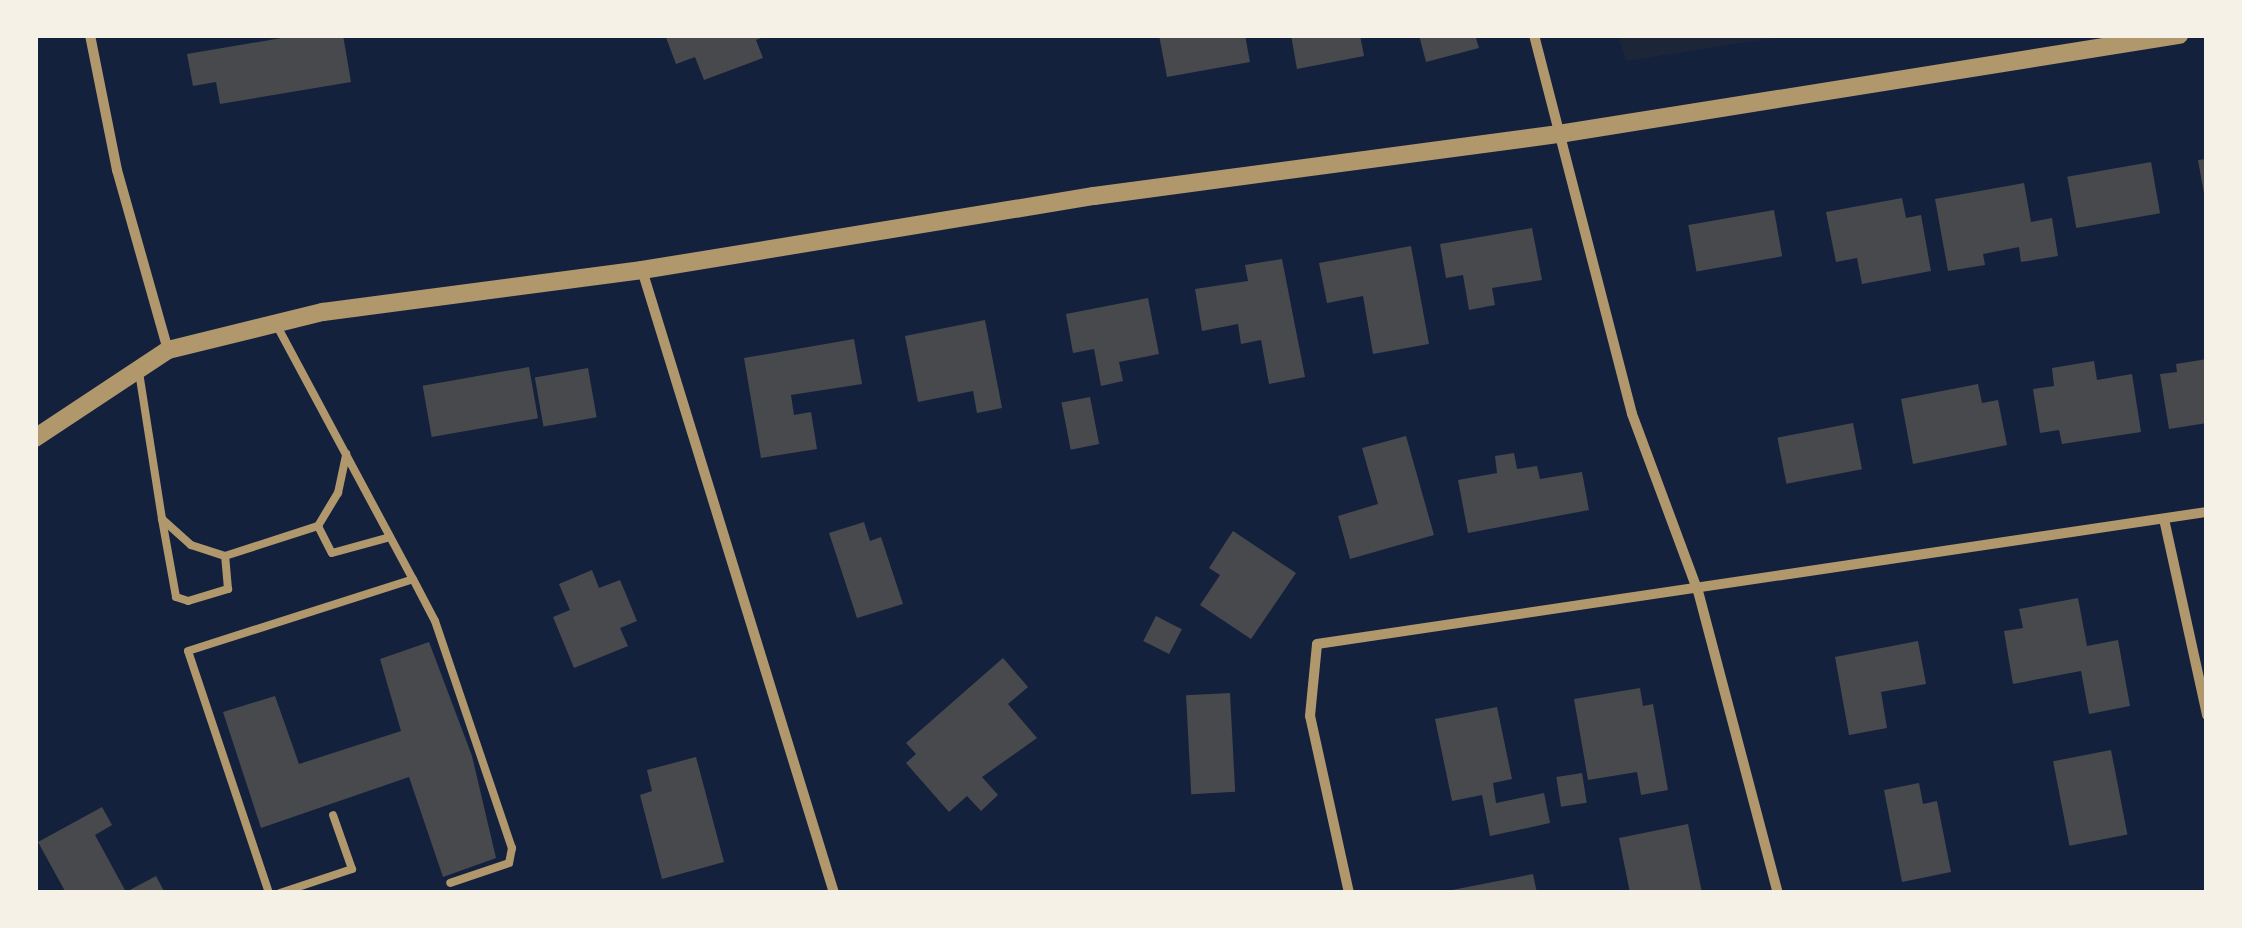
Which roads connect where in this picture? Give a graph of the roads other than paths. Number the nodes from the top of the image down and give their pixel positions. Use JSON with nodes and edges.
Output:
{"nodes":[{"id":1,"x":90,"y":35,"type":"edge"},
{"id":2,"x":1534,"y":35,"type":"edge"},
{"id":3,"x":2179,"y":35,"type":"edge"},
{"id":4,"x":1564,"y":133,"type":"junction"},
{"id":5,"x":642,"y":270,"type":"junction"},
{"id":6,"x":276,"y":324,"type":"junction"},
{"id":7,"x":168,"y":350,"type":"junction"},
{"id":8,"x":139,"y":370,"type":"junction"},
{"id":9,"x":35,"y":438,"type":"edge"},
{"id":10,"x":346,"y":454,"type":"junction"},
{"id":11,"x":2207,"y":512,"type":"edge"},
{"id":12,"x":162,"y":519,"type":"junction"},
{"id":13,"x":2164,"y":519,"type":"junction"},
{"id":14,"x":318,"y":526,"type":"junction"},
{"id":15,"x":390,"y":536,"type":"junction"},
{"id":16,"x":226,"y":556,"type":"junction"},
{"id":17,"x":413,"y":579,"type":"junction"},
{"id":18,"x":1698,"y":591,"type":"junction"},
{"id":19,"x":2207,"y":715,"type":"edge"},
{"id":20,"x":334,"y":815,"type":"dead end"},
{"id":21,"x":450,"y":882,"type":"dead end"},
{"id":22,"x":269,"y":893,"type":"edge"},
{"id":23,"x":280,"y":893,"type":"edge"},
{"id":24,"x":834,"y":893,"type":"edge"},
{"id":25,"x":1349,"y":893,"type":"edge"},
{"id":26,"x":1778,"y":893,"type":"edge"}],
"edges":[{"from":1,"to":7,"type":"street"},
{"from":2,"to":4,"type":"street"},
{"from":3,"to":4,"type":"street"},
{"from":4,"to":5,"type":"street"},
{"from":4,"to":18,"type":"street"},
{"from":5,"to":6,"type":"street"},
{"from":5,"to":24,"type":"street"},
{"from":6,"to":7,"type":"street"},
{"from":6,"to":10,"type":"lane"},
{"from":7,"to":8,"type":"street"},
{"from":8,"to":9,"type":"street"},
{"from":8,"to":12,"type":"lane"},
{"from":10,"to":14,"type":"lane"},
{"from":10,"to":15,"type":"lane"},
{"from":11,"to":13,"type":"street"},
{"from":12,"to":16,"type":"lane"},
{"from":12,"to":16,"type":"lane"},
{"from":13,"to":18,"type":"street"},
{"from":13,"to":19,"type":"street"},
{"from":14,"to":15,"type":"lane"},
{"from":14,"to":16,"type":"lane"},
{"from":15,"to":17,"type":"lane"},
{"from":17,"to":21,"type":"lane"},
{"from":17,"to":22,"type":"lane"},
{"from":18,"to":25,"type":"street"},
{"from":18,"to":26,"type":"street"},
{"from":20,"to":23,"type":"lane"}]}
